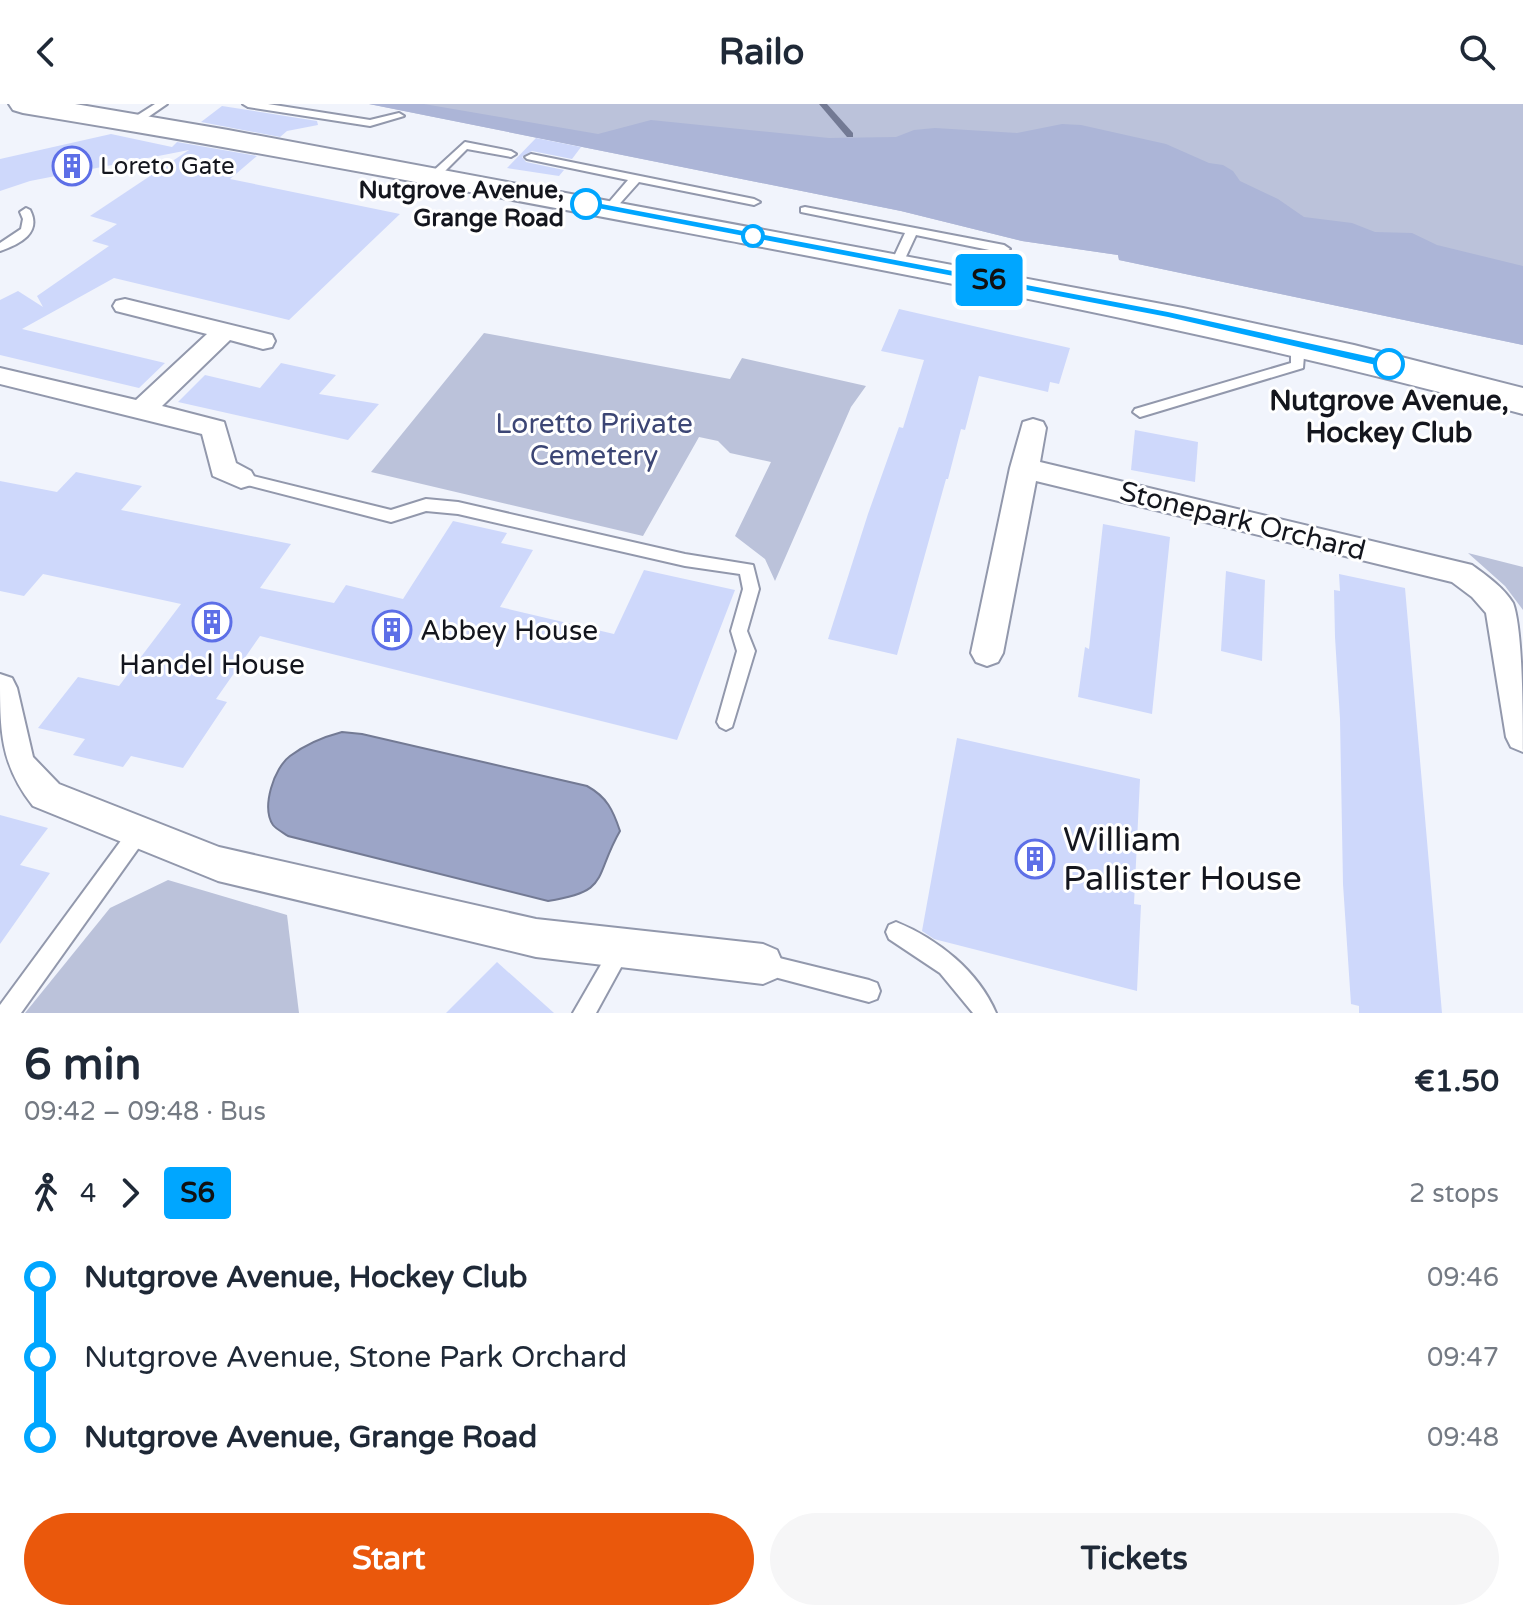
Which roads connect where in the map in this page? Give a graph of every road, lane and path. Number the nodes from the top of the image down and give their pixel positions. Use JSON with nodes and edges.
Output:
{"nodes":[{"id":1,"x":23,"y":104,"type":"edge"},
{"id":2,"x":248,"y":104,"type":"edge"},
{"id":3,"x":148,"y":113,"type":"edge"},
{"id":4,"x":399,"y":116,"type":"dead end"},
{"id":5,"x":511,"y":154,"type":"dead end"},
{"id":6,"x":531,"y":157,"type":"dead end"},
{"id":7,"x":435,"y":175,"type":"junction"},
{"id":8,"x":636,"y":178,"type":"junction"},
{"id":9,"x":754,"y":202,"type":"dead end"},
{"id":10,"x":610,"y":208,"type":"junction"},
{"id":11,"x":805,"y":210,"type":"dead end"},
{"id":12,"x":26,"y":212,"type":"dead end"},
{"id":13,"x":912,"y":231,"type":"junction"},
{"id":14,"x":0,"y":247,"type":"edge"},
{"id":15,"x":1004,"y":249,"type":"dead end"},
{"id":16,"x":897,"y":263,"type":"junction"},
{"id":17,"x":125,"y":306,"type":"dead end"},
{"id":18,"x":225,"y":331,"type":"junction"},
{"id":19,"x":263,"y":341,"type":"dead end"},
{"id":20,"x":1298,"y":344,"type":"junction"},
{"id":21,"x":0,"y":376,"type":"edge"},
{"id":22,"x":1523,"y":401,"type":"edge"},
{"id":23,"x":142,"y":410,"type":"junction"},
{"id":24,"x":1140,"y":412,"type":"dead end"},
{"id":25,"x":1033,"y":428,"type":"dead end"},
{"id":26,"x":1024,"y":468,"type":"junction"},
{"id":27,"x":241,"y":478,"type":"joint"},
{"id":28,"x":987,"y":653,"type":"dead end"},
{"id":29,"x":0,"y":688,"type":"edge"},
{"id":30,"x":726,"y":722,"type":"dead end"},
{"id":31,"x":1523,"y":737,"type":"edge"},
{"id":32,"x":138,"y":833,"type":"junction"},
{"id":33,"x":896,"y":932,"type":"dead end"},
{"id":34,"x":622,"y":948,"type":"junction"},
{"id":35,"x":763,"y":964,"type":"joint"},
{"id":36,"x":869,"y":991,"type":"dead end"},
{"id":37,"x":8,"y":1013,"type":"edge"},
{"id":38,"x":584,"y":1013,"type":"edge"},
{"id":39,"x":985,"y":1013,"type":"edge"}],
"edges":[{"from":1,"to":3,"type":"main road"},
{"from":2,"to":4,"type":"lane"},
{"from":3,"to":7,"type":"main road"},
{"from":5,"to":7,"type":"lane"},
{"from":6,"to":8,"type":"lane"},
{"from":7,"to":10,"type":"main road"},
{"from":8,"to":9,"type":"lane"},
{"from":8,"to":10,"type":"lane"},
{"from":10,"to":16,"type":"main road"},
{"from":11,"to":13,"type":"lane"},
{"from":12,"to":14,"type":"lane"},
{"from":13,"to":15,"type":"lane"},
{"from":13,"to":16,"type":"lane"},
{"from":16,"to":20,"type":"main road"},
{"from":17,"to":18,"type":"street"},
{"from":18,"to":19,"type":"street"},
{"from":18,"to":23,"type":"street"},
{"from":20,"to":22,"type":"main road"},
{"from":20,"to":24,"type":"lane"},
{"from":21,"to":23,"type":"street"},
{"from":23,"to":27,"type":"street"},
{"from":25,"to":26,"type":"street"},
{"from":26,"to":28,"type":"street"},
{"from":26,"to":31,"type":"street","name":"Stonepark Orchard"},
{"from":27,"to":30,"type":"lane"},
{"from":29,"to":32,"type":"street"},
{"from":32,"to":34,"type":"street"},
{"from":32,"to":37,"type":"lane"},
{"from":33,"to":39,"type":"lane"},
{"from":34,"to":35,"type":"street"},
{"from":34,"to":38,"type":"lane"},
{"from":35,"to":36,"type":"lane"}]}
